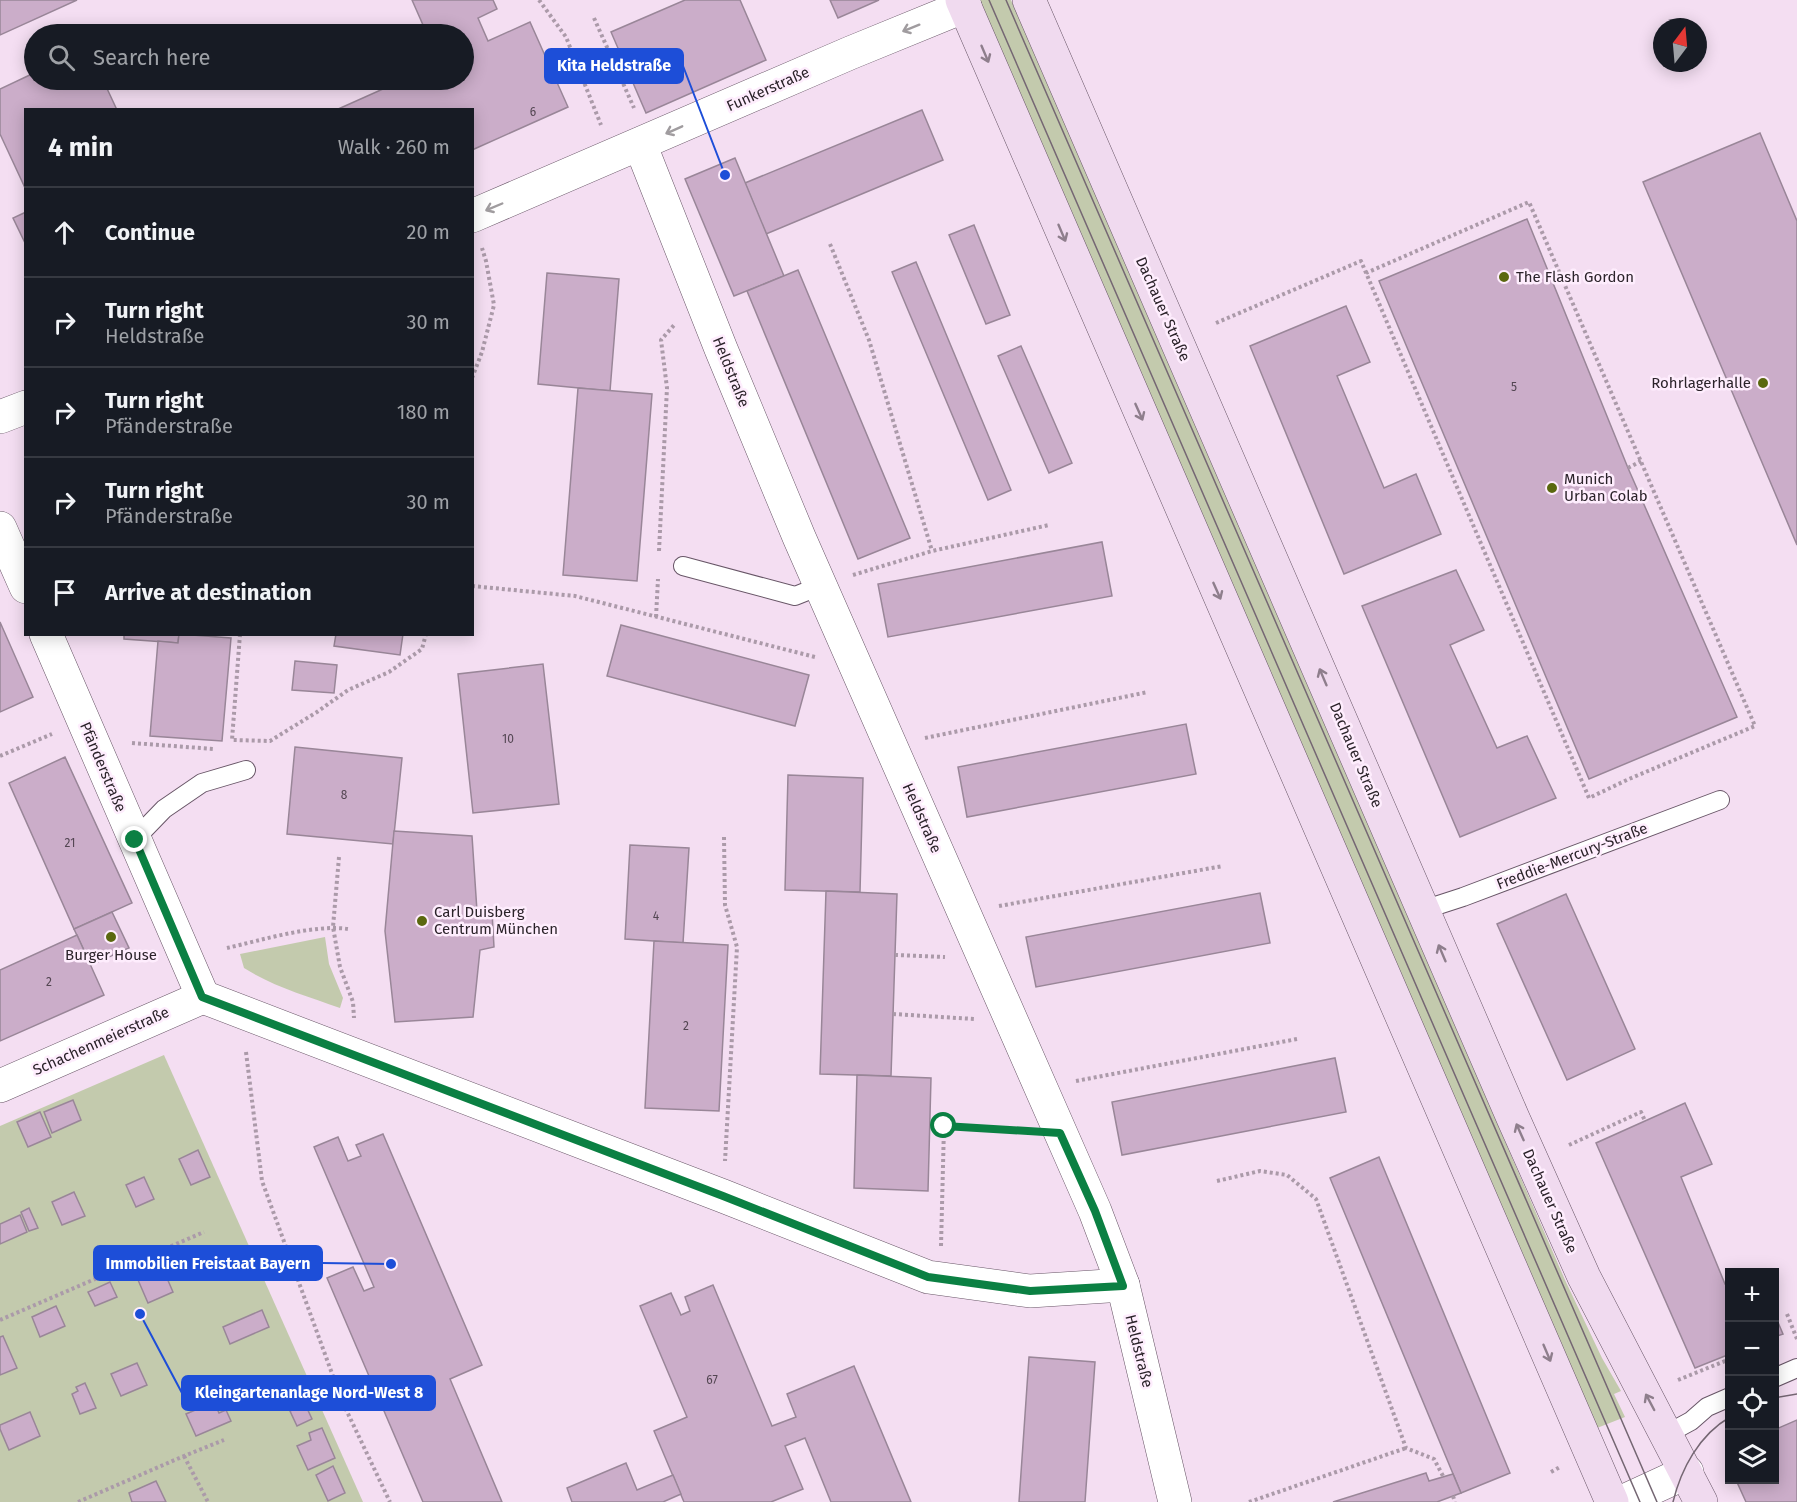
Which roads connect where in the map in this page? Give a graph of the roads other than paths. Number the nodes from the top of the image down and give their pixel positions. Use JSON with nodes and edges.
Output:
{"nodes":[{"id":1,"x":1029,"y":0,"type":"edge"},
{"id":2,"x":964,"y":3,"type":"edge"},
{"id":3,"x":634,"y":147,"type":"junction"},
{"id":4,"x":475,"y":227,"type":"edge"},
{"id":5,"x":24,"y":407,"type":"edge"},
{"id":6,"x":0,"y":417,"type":"edge"},
{"id":7,"x":0,"y":528,"type":"edge"},
{"id":8,"x":683,"y":566,"type":"dead end"},
{"id":9,"x":24,"y":582,"type":"edge"},
{"id":10,"x":820,"y":586,"type":"junction"},
{"id":11,"x":47,"y":636,"type":"edge"},
{"id":12,"x":246,"y":770,"type":"dead end"},
{"id":13,"x":1720,"y":800,"type":"dead end"},
{"id":14,"x":135,"y":840,"type":"junction"},
{"id":15,"x":1423,"y":910,"type":"junction"},
{"id":16,"x":202,"y":997,"type":"junction"},
{"id":17,"x":0,"y":1086,"type":"edge"},
{"id":18,"x":1123,"y":1286,"type":"junction"},
{"id":19,"x":1797,"y":1368,"type":"edge"},
{"id":20,"x":1779,"y":1376,"type":"edge"},
{"id":21,"x":1725,"y":1399,"type":"edge"},
{"id":22,"x":1667,"y":1434,"type":"junction"},
{"id":23,"x":1687,"y":1472,"type":"junction"},
{"id":24,"x":1175,"y":1502,"type":"edge"},
{"id":25,"x":1611,"y":1502,"type":"edge"},
{"id":26,"x":1622,"y":1502,"type":"edge"},
{"id":27,"x":1701,"y":1502,"type":"edge"}],
"edges":[{"from":15,"to":1,"type":"main road","name":"Dachauer Straße","one_way":true},
{"from":2,"to":3,"type":"street","name":"Funkerstraße","one_way":true},
{"from":2,"to":25,"type":"main road","one_way":true},
{"from":3,"to":4,"type":"street","name":"Funkerstraße","one_way":true},
{"from":3,"to":10,"type":"street","name":"Heldstraße"},
{"from":5,"to":6,"type":"street"},
{"from":7,"to":9,"type":"street"},
{"from":8,"to":10,"type":"lane"},
{"from":10,"to":18,"type":"street","name":"Heldstraße"},
{"from":11,"to":14,"type":"street","name":"Pfänderstraße"},
{"from":12,"to":14,"type":"lane"},
{"from":13,"to":15,"type":"lane","name":"Freddie-Mercury-Straße"},
{"from":14,"to":16,"type":"street","name":"Pfänderstraße"},
{"from":22,"to":15,"type":"main road","name":"Dachauer Straße","one_way":true},
{"from":16,"to":17,"type":"street","name":"Schachenmeierstraße"},
{"from":16,"to":18,"type":"street"},
{"from":18,"to":24,"type":"street","name":"Heldstraße"},
{"from":19,"to":20,"type":"lane"},
{"from":21,"to":22,"type":"lane"},
{"from":22,"to":23,"type":"main road","name":"Dachauer Straße"},
{"from":23,"to":26,"type":"street"},
{"from":23,"to":27,"type":"main road","name":"Dachauer Straße"}]}
